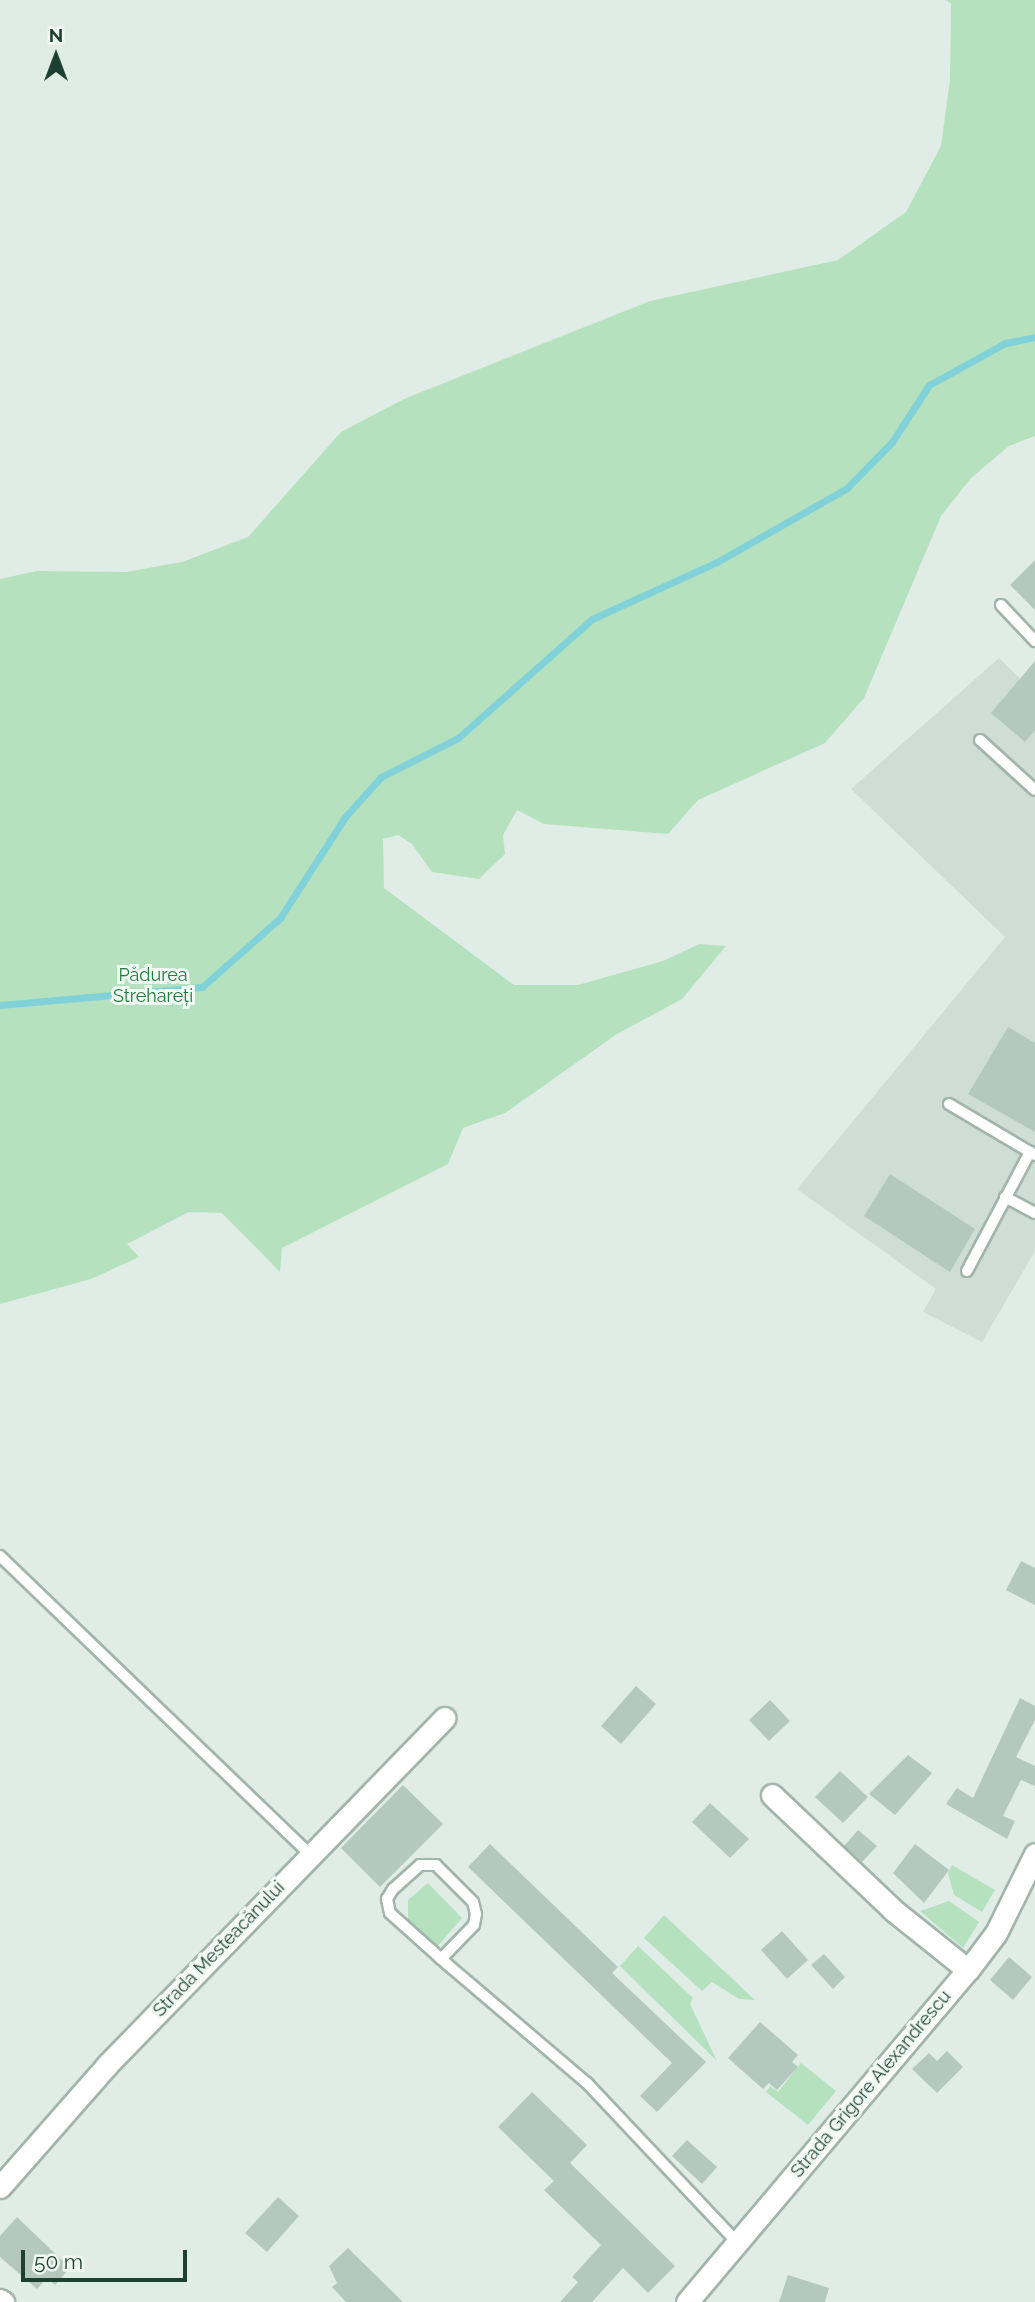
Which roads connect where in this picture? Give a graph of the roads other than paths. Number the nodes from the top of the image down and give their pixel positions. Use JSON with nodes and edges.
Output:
{"nodes":[{"id":1,"x":1001,"y":605,"type":"dead end"},
{"id":2,"x":1035,"y":640,"type":"edge"},
{"id":3,"x":980,"y":740,"type":"dead end"},
{"id":4,"x":1035,"y":790,"type":"edge"},
{"id":5,"x":949,"y":1104,"type":"dead end"},
{"id":6,"x":1032,"y":1153,"type":"edge"},
{"id":7,"x":1005,"y":1198,"type":"junction"},
{"id":8,"x":1035,"y":1213,"type":"edge"},
{"id":9,"x":967,"y":1272,"type":"dead end"},
{"id":10,"x":0,"y":1556,"type":"edge"},
{"id":11,"x":445,"y":1718,"type":"dead end"},
{"id":12,"x":772,"y":1796,"type":"dead end"},
{"id":13,"x":1035,"y":1854,"type":"edge"},
{"id":14,"x":311,"y":1855,"type":"junction"},
{"id":15,"x":441,"y":1959,"type":"junction"},
{"id":16,"x":968,"y":1970,"type":"junction"},
{"id":17,"x":0,"y":2186,"type":"edge"},
{"id":18,"x":738,"y":2243,"type":"junction"},
{"id":19,"x":687,"y":2302,"type":"edge"}],
"edges":[{"from":1,"to":2,"type":"lane"},
{"from":3,"to":4,"type":"lane"},
{"from":5,"to":6,"type":"lane"},
{"from":6,"to":7,"type":"lane"},
{"from":7,"to":8,"type":"lane"},
{"from":7,"to":9,"type":"lane"},
{"from":10,"to":14,"type":"lane"},
{"from":11,"to":14,"type":"street","name":"Strada Mesteacănului"},
{"from":12,"to":16,"type":"street"},
{"from":13,"to":16,"type":"street","name":"Strada Grigore Alexandrescu"},
{"from":14,"to":17,"type":"street","name":"Strada Mesteacănului"},
{"from":15,"to":15,"type":"lane"},
{"from":15,"to":18,"type":"lane"},
{"from":16,"to":18,"type":"street","name":"Strada Grigore Alexandrescu"},
{"from":18,"to":19,"type":"street","name":"Strada Grigore Alexandrescu"}]}
